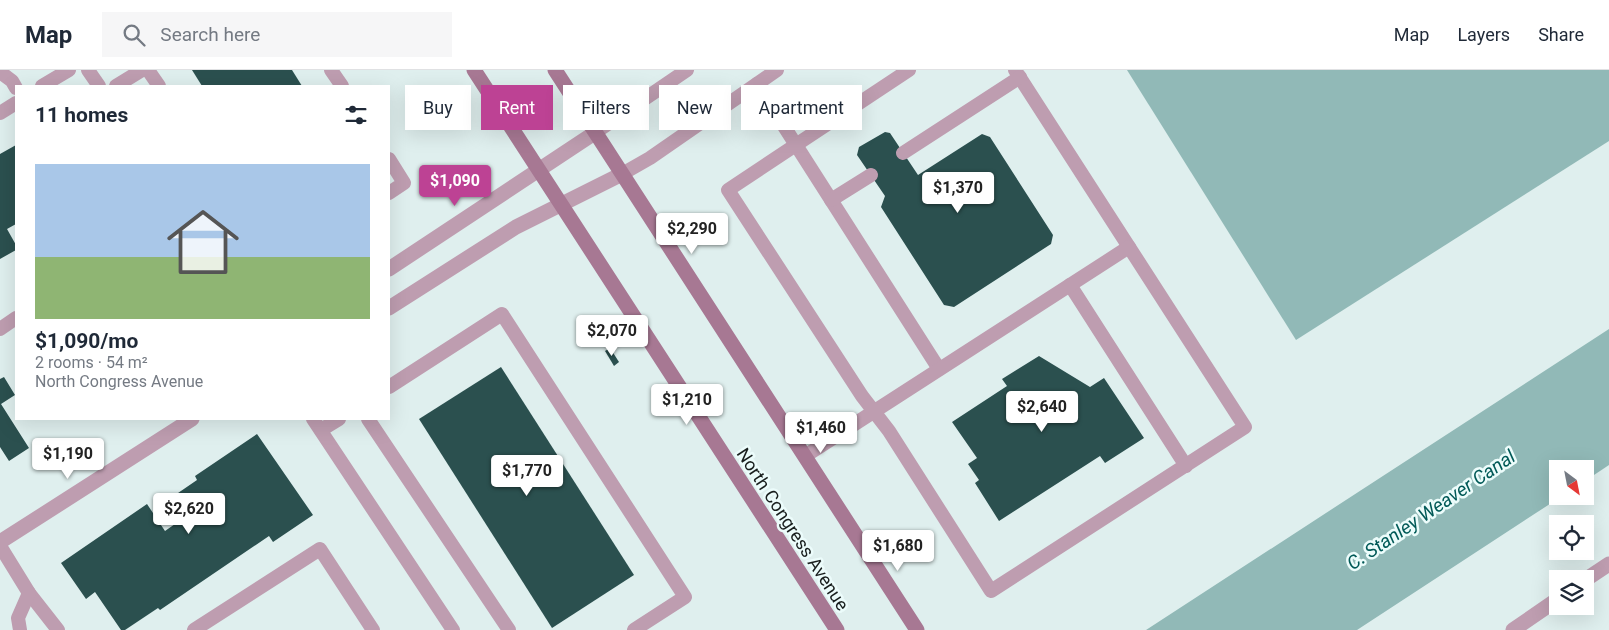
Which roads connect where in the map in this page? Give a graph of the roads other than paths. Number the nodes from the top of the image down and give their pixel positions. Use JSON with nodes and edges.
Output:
{"nodes":[{"id":1,"x":69,"y":70,"type":"edge"},
{"id":2,"x":88,"y":70,"type":"edge"},
{"id":3,"x":142,"y":70,"type":"edge"},
{"id":4,"x":148,"y":70,"type":"edge"},
{"id":5,"x":331,"y":70,"type":"edge"},
{"id":6,"x":474,"y":70,"type":"edge"},
{"id":7,"x":555,"y":70,"type":"edge"},
{"id":8,"x":687,"y":70,"type":"edge"},
{"id":9,"x":777,"y":70,"type":"edge"},
{"id":10,"x":909,"y":70,"type":"edge"},
{"id":11,"x":0,"y":72,"type":"edge"},
{"id":12,"x":1017,"y":74,"type":"edge"},
{"id":13,"x":757,"y":84,"type":"junction"},
{"id":14,"x":44,"y":85,"type":"edge"},
{"id":15,"x":98,"y":85,"type":"edge"},
{"id":16,"x":118,"y":85,"type":"edge"},
{"id":17,"x":157,"y":85,"type":"edge"},
{"id":18,"x":341,"y":85,"type":"edge"},
{"id":19,"x":15,"y":87,"type":"edge"},
{"id":20,"x":15,"y":104,"type":"edge"},
{"id":21,"x":0,"y":113,"type":"edge"},
{"id":22,"x":596,"y":132,"type":"junction"},
{"id":23,"x":796,"y":145,"type":"junction"},
{"id":24,"x":903,"y":153,"type":"dead end"},
{"id":25,"x":390,"y":161,"type":"edge"},
{"id":26,"x":538,"y":170,"type":"junction"},
{"id":27,"x":622,"y":174,"type":"junction"},
{"id":28,"x":871,"y":175,"type":"dead end"},
{"id":29,"x":390,"y":192,"type":"edge"},
{"id":30,"x":831,"y":200,"type":"junction"},
{"id":31,"x":562,"y":206,"type":"junction"},
{"id":32,"x":1129,"y":247,"type":"junction"},
{"id":33,"x":390,"y":268,"type":"edge"},
{"id":34,"x":1070,"y":285,"type":"junction"},
{"id":35,"x":390,"y":307,"type":"edge"},
{"id":36,"x":15,"y":319,"type":"edge"},
{"id":37,"x":0,"y":329,"type":"edge"},
{"id":38,"x":939,"y":369,"type":"junction"},
{"id":39,"x":390,"y":386,"type":"edge"},
{"id":40,"x":874,"y":412,"type":"junction"},
{"id":41,"x":190,"y":420,"type":"edge"},
{"id":42,"x":335,"y":420,"type":"edge"},
{"id":43,"x":369,"y":420,"type":"edge"},
{"id":44,"x":317,"y":424,"type":"edge"},
{"id":45,"x":805,"y":456,"type":"junction"},
{"id":46,"x":1186,"y":466,"type":"junction"},
{"id":47,"x":0,"y":542,"type":"edge"},
{"id":48,"x":0,"y":546,"type":"edge"},
{"id":49,"x":1609,"y":564,"type":"edge"},
{"id":50,"x":1594,"y":574,"type":"edge"},
{"id":51,"x":29,"y":593,"type":"junction"},
{"id":52,"x":1549,"y":605,"type":"edge"},
{"id":53,"x":20,"y":630,"type":"edge"},
{"id":54,"x":58,"y":630,"type":"edge"},
{"id":55,"x":194,"y":630,"type":"edge"},
{"id":56,"x":373,"y":630,"type":"edge"},
{"id":57,"x":453,"y":630,"type":"edge"},
{"id":58,"x":509,"y":630,"type":"edge"},
{"id":59,"x":634,"y":630,"type":"edge"},
{"id":60,"x":836,"y":630,"type":"edge"},
{"id":61,"x":917,"y":630,"type":"edge"},
{"id":62,"x":1513,"y":630,"type":"edge"}],
"edges":[{"from":1,"to":14,"type":"lane"},
{"from":2,"to":15,"type":"lane"},
{"from":3,"to":16,"type":"lane"},
{"from":4,"to":17,"type":"lane"},
{"from":5,"to":18,"type":"lane"},
{"from":6,"to":26,"type":"main road","name":"North Congress Avenue"},
{"from":7,"to":22,"type":"main road"},
{"from":8,"to":22,"type":"lane"},
{"from":9,"to":13,"type":"lane"},
{"from":10,"to":23,"type":"lane"},
{"from":11,"to":19,"type":"lane"},
{"from":12,"to":24,"type":"lane"},
{"from":12,"to":32,"type":"lane"},
{"from":13,"to":23,"type":"lane"},
{"from":13,"to":27,"type":"lane"},
{"from":20,"to":21,"type":"lane"},
{"from":22,"to":26,"type":"street"},
{"from":22,"to":27,"type":"main road"},
{"from":23,"to":30,"type":"lane"},
{"from":23,"to":40,"type":"lane"},
{"from":25,"to":29,"type":"lane"},
{"from":26,"to":31,"type":"main road","name":"North Congress Avenue"},
{"from":26,"to":33,"type":"street"},
{"from":27,"to":31,"type":"street"},
{"from":27,"to":45,"type":"main road"},
{"from":28,"to":30,"type":"lane"},
{"from":30,"to":38,"type":"lane"},
{"from":31,"to":35,"type":"street"},
{"from":31,"to":60,"type":"main road","name":"North Congress Avenue"},
{"from":32,"to":34,"type":"lane"},
{"from":32,"to":46,"type":"lane"},
{"from":34,"to":38,"type":"lane"},
{"from":34,"to":46,"type":"lane"},
{"from":36,"to":37,"type":"lane"},
{"from":38,"to":40,"type":"lane"},
{"from":39,"to":59,"type":"lane"},
{"from":40,"to":45,"type":"lane"},
{"from":40,"to":46,"type":"lane"},
{"from":41,"to":47,"type":"street"},
{"from":42,"to":44,"type":"lane"},
{"from":43,"to":58,"type":"lane"},
{"from":44,"to":57,"type":"lane"},
{"from":45,"to":61,"type":"main road"},
{"from":48,"to":51,"type":"lane"},
{"from":49,"to":50,"type":"street"},
{"from":51,"to":53,"type":"lane"},
{"from":51,"to":54,"type":"lane"},
{"from":52,"to":62,"type":"street"},
{"from":55,"to":56,"type":"lane"}]}
